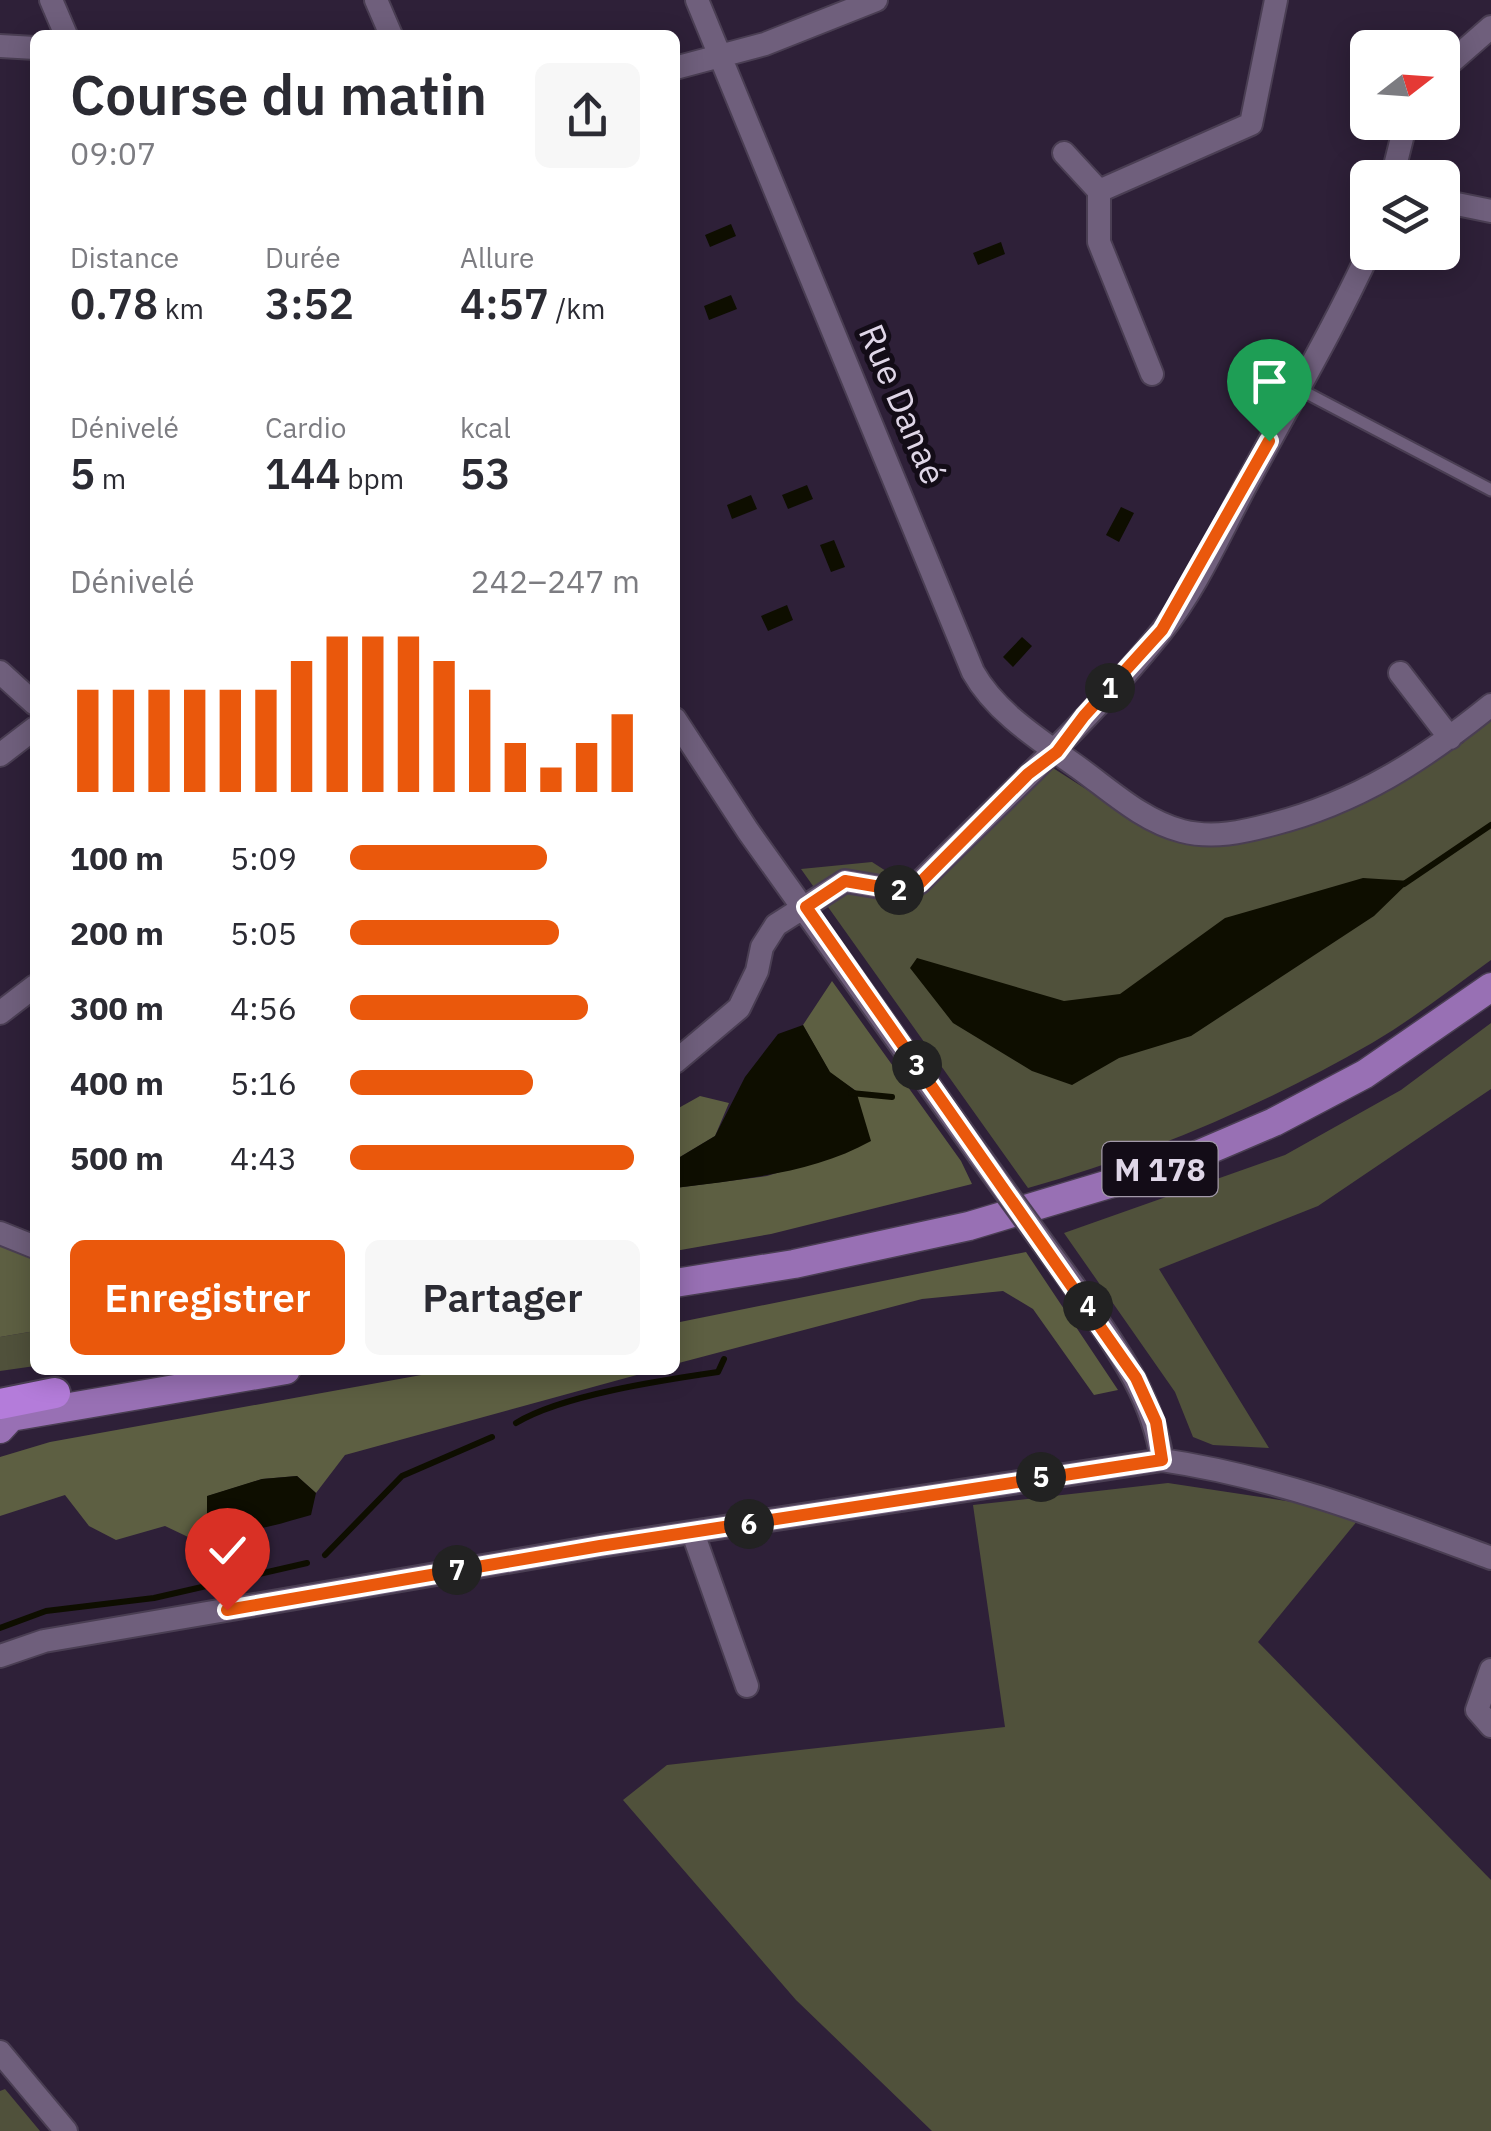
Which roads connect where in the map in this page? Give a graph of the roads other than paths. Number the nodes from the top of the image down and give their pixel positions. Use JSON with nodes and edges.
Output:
{"nodes":[{"id":1,"x":50,"y":0,"type":"edge"},
{"id":2,"x":376,"y":0,"type":"edge"},
{"id":3,"x":698,"y":0,"type":"edge"},
{"id":4,"x":876,"y":0,"type":"edge"},
{"id":5,"x":1276,"y":0,"type":"edge"},
{"id":6,"x":1491,"y":27,"type":"edge"},
{"id":7,"x":64,"y":30,"type":"edge"},
{"id":8,"x":389,"y":30,"type":"edge"},
{"id":9,"x":0,"y":46,"type":"edge"},
{"id":10,"x":30,"y":48,"type":"edge"},
{"id":11,"x":1460,"y":54,"type":"edge"},
{"id":12,"x":721,"y":56,"type":"junction"},
{"id":13,"x":680,"y":67,"type":"edge"},
{"id":14,"x":1064,"y":153,"type":"dead end"},
{"id":15,"x":1099,"y":190,"type":"junction"},
{"id":16,"x":1460,"y":205,"type":"edge"},
{"id":17,"x":1491,"y":211,"type":"edge"},
{"id":18,"x":1360,"y":270,"type":"edge"},
{"id":19,"x":1152,"y":374,"type":"dead end"},
{"id":20,"x":1298,"y":388,"type":"junction"},
{"id":21,"x":1491,"y":490,"type":"edge"},
{"id":22,"x":0,"y":672,"type":"edge"},
{"id":23,"x":1400,"y":673,"type":"dead end"},
{"id":24,"x":30,"y":699,"type":"edge"},
{"id":25,"x":1491,"y":705,"type":"edge"},
{"id":26,"x":680,"y":727,"type":"edge"},
{"id":27,"x":30,"y":732,"type":"edge"},
{"id":28,"x":1450,"y":738,"type":"junction"},
{"id":29,"x":1057,"y":752,"type":"junction"},
{"id":30,"x":0,"y":756,"type":"edge"},
{"id":31,"x":806,"y":907,"type":"junction"},
{"id":32,"x":1491,"y":987,"type":"edge"},
{"id":33,"x":30,"y":990,"type":"edge"},
{"id":34,"x":0,"y":1013,"type":"edge"},
{"id":35,"x":680,"y":1058,"type":"edge"},
{"id":36,"x":0,"y":1232,"type":"edge"},
{"id":37,"x":30,"y":1244,"type":"edge"},
{"id":38,"x":794,"y":1264,"type":"junction"},
{"id":39,"x":680,"y":1282,"type":"edge"},
{"id":40,"x":680,"y":1297,"type":"edge"},
{"id":41,"x":156,"y":1375,"type":"edge"},
{"id":42,"x":252,"y":1375,"type":"edge"},
{"id":43,"x":55,"y":1393,"type":"joint"},
{"id":44,"x":2,"y":1412,"type":"edge"},
{"id":45,"x":1162,"y":1460,"type":"junction"},
{"id":46,"x":694,"y":1533,"type":"junction"},
{"id":47,"x":1491,"y":1558,"type":"edge"},
{"id":48,"x":0,"y":1656,"type":"edge"},
{"id":49,"x":1491,"y":1670,"type":"edge"},
{"id":50,"x":747,"y":1686,"type":"dead end"},
{"id":51,"x":1491,"y":1726,"type":"edge"},
{"id":52,"x":0,"y":2052,"type":"edge"},
{"id":53,"x":66,"y":2131,"type":"edge"}],
"edges":[{"from":1,"to":7,"type":"street"},
{"from":2,"to":8,"type":"street"},
{"from":3,"to":12,"type":"street","name":"Rue Danaé"},
{"from":4,"to":12,"type":"street"},
{"from":5,"to":15,"type":"street"},
{"from":6,"to":11,"type":"street"},
{"from":9,"to":10,"type":"street"},
{"from":12,"to":13,"type":"street"},
{"from":12,"to":29,"type":"street","name":"Rue Danaé"},
{"from":14,"to":15,"type":"street"},
{"from":15,"to":19,"type":"street"},
{"from":16,"to":17,"type":"street"},
{"from":18,"to":20,"type":"street"},
{"from":20,"to":21,"type":"lane"},
{"from":20,"to":29,"type":"street"},
{"from":22,"to":24,"type":"street"},
{"from":23,"to":28,"type":"street"},
{"from":25,"to":28,"type":"street","name":"Rue Danaé"},
{"from":26,"to":31,"type":"street"},
{"from":27,"to":30,"type":"street"},
{"from":28,"to":29,"type":"street","name":"Rue Danaé"},
{"from":29,"to":31,"type":"street"},
{"from":31,"to":35,"type":"street"},
{"from":31,"to":45,"type":"street","bridge":true},
{"from":32,"to":38,"type":"main road","number":"M 178"},
{"from":33,"to":34,"type":"street"},
{"from":36,"to":37,"type":"street"},
{"from":38,"to":39,"type":"main road","number":"M 178"},
{"from":38,"to":40,"type":"main road","number":"M 178"},
{"from":41,"to":43,"type":"main road"},
{"from":42,"to":44,"type":"main road"},
{"from":43,"to":44,"type":"highway"},
{"from":45,"to":46,"type":"street"},
{"from":45,"to":47,"type":"street"},
{"from":46,"to":48,"type":"street"},
{"from":46,"to":50,"type":"street"},
{"from":49,"to":51,"type":"street"},
{"from":52,"to":53,"type":"street"}]}
